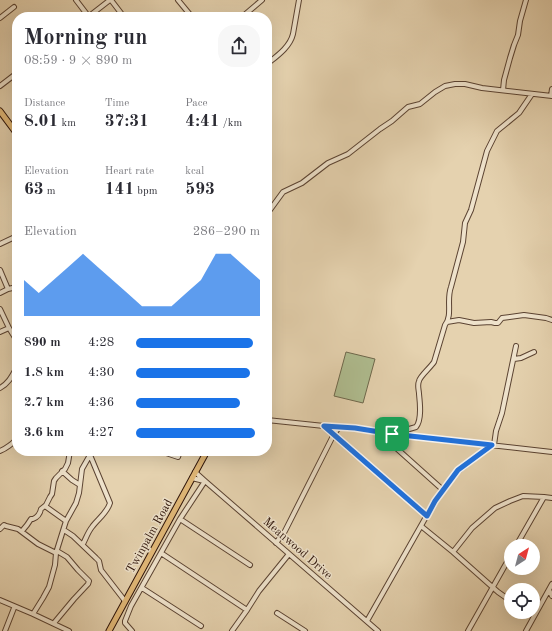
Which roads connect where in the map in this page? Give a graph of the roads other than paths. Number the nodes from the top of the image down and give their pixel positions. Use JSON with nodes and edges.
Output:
{"nodes":[{"id":1,"x":76,"y":0,"type":"edge"},
{"id":2,"x":110,"y":0,"type":"edge"},
{"id":3,"x":178,"y":0,"type":"edge"},
{"id":4,"x":262,"y":0,"type":"edge"},
{"id":5,"x":299,"y":0,"type":"edge"},
{"id":6,"x":526,"y":0,"type":"edge"},
{"id":7,"x":14,"y":7,"type":"dead end"},
{"id":8,"x":84,"y":12,"type":"edge"},
{"id":9,"x":94,"y":12,"type":"edge"},
{"id":10,"x":120,"y":12,"type":"edge"},
{"id":11,"x":188,"y":12,"type":"edge"},
{"id":12,"x":248,"y":12,"type":"edge"},
{"id":13,"x":0,"y":18,"type":"edge"},
{"id":14,"x":272,"y":60,"type":"edge"},
{"id":15,"x":12,"y":77,"type":"edge"},
{"id":16,"x":0,"y":86,"type":"edge"},
{"id":17,"x":552,"y":89,"type":"edge"},
{"id":18,"x":503,"y":90,"type":"junction"},
{"id":19,"x":532,"y":94,"type":"junction"},
{"id":20,"x":551,"y":96,"type":"edge"},
{"id":21,"x":0,"y":112,"type":"edge"},
{"id":22,"x":12,"y":128,"type":"edge"},
{"id":23,"x":272,"y":208,"type":"edge"},
{"id":24,"x":12,"y":238,"type":"edge"},
{"id":25,"x":0,"y":244,"type":"edge"},
{"id":26,"x":0,"y":270,"type":"edge"},
{"id":27,"x":12,"y":288,"type":"edge"},
{"id":28,"x":8,"y":289,"type":"junction"},
{"id":29,"x":0,"y":293,"type":"edge"},
{"id":30,"x":0,"y":308,"type":"edge"},
{"id":31,"x":552,"y":320,"type":"edge"},
{"id":32,"x":447,"y":322,"type":"junction"},
{"id":33,"x":9,"y":328,"type":"junction"},
{"id":34,"x":0,"y":332,"type":"edge"},
{"id":35,"x":12,"y":333,"type":"edge"},
{"id":36,"x":516,"y":346,"type":"dead end"},
{"id":37,"x":534,"y":352,"type":"dead end"},
{"id":38,"x":514,"y":359,"type":"junction"},
{"id":39,"x":12,"y":378,"type":"edge"},
{"id":40,"x":0,"y":388,"type":"edge"},
{"id":41,"x":272,"y":421,"type":"edge"},
{"id":42,"x":324,"y":426,"type":"junction"},
{"id":43,"x":339,"y":427,"type":"junction"},
{"id":44,"x":376,"y":431,"type":"junction"},
{"id":45,"x":395,"y":434,"type":"junction"},
{"id":46,"x":333,"y":436,"type":"junction"},
{"id":47,"x":12,"y":443,"type":"edge"},
{"id":48,"x":493,"y":445,"type":"junction"},
{"id":49,"x":395,"y":447,"type":"junction"},
{"id":50,"x":0,"y":451,"type":"edge"},
{"id":51,"x":552,"y":452,"type":"edge"},
{"id":52,"x":69,"y":456,"type":"edge"},
{"id":53,"x":88,"y":456,"type":"edge"},
{"id":54,"x":91,"y":456,"type":"edge"},
{"id":55,"x":204,"y":456,"type":"edge"},
{"id":56,"x":62,"y":471,"type":"junction"},
{"id":57,"x":195,"y":472,"type":"junction"},
{"id":58,"x":192,"y":478,"type":"junction"},
{"id":59,"x":204,"y":481,"type":"junction"},
{"id":60,"x":80,"y":485,"type":"junction"},
{"id":61,"x":443,"y":490,"type":"junction"},
{"id":62,"x":544,"y":497,"type":"junction"},
{"id":63,"x":552,"y":498,"type":"edge"},
{"id":64,"x":45,"y":506,"type":"junction"},
{"id":65,"x":427,"y":516,"type":"junction"},
{"id":66,"x":180,"y":519,"type":"junction"},
{"id":67,"x":66,"y":521,"type":"junction"},
{"id":68,"x":421,"y":526,"type":"junction"},
{"id":69,"x":0,"y":528,"type":"edge"},
{"id":70,"x":64,"y":530,"type":"junction"},
{"id":71,"x":22,"y":531,"type":"junction"},
{"id":72,"x":520,"y":539,"type":"edge"},
{"id":73,"x":276,"y":543,"type":"junction"},
{"id":74,"x":83,"y":544,"type":"junction"},
{"id":75,"x":56,"y":552,"type":"junction"},
{"id":76,"x":453,"y":552,"type":"junction"},
{"id":77,"x":161,"y":553,"type":"junction"},
{"id":78,"x":289,"y":554,"type":"junction"},
{"id":79,"x":250,"y":565,"type":"dead end"},
{"id":80,"x":504,"y":567,"type":"edge"},
{"id":81,"x":552,"y":584,"type":"edge"},
{"id":82,"x":492,"y":587,"type":"junction"},
{"id":83,"x":142,"y":588,"type":"junction"},
{"id":84,"x":549,"y":590,"type":"junction"},
{"id":85,"x":552,"y":596,"type":"edge"},
{"id":86,"x":504,"y":597,"type":"edge"},
{"id":87,"x":0,"y":600,"type":"edge"},
{"id":88,"x":125,"y":600,"type":"junction"},
{"id":89,"x":540,"y":603,"type":"edge"},
{"id":90,"x":14,"y":608,"type":"dead end"},
{"id":91,"x":247,"y":610,"type":"junction"},
{"id":92,"x":277,"y":613,"type":"dead end"},
{"id":93,"x":33,"y":614,"type":"junction"},
{"id":94,"x":531,"y":619,"type":"edge"},
{"id":95,"x":367,"y":621,"type":"junction"},
{"id":96,"x":54,"y":624,"type":"junction"},
{"id":97,"x":201,"y":626,"type":"dead end"},
{"id":98,"x":234,"y":630,"type":"edge"},
{"id":99,"x":5,"y":631,"type":"edge"},
{"id":100,"x":69,"y":631,"type":"edge"},
{"id":101,"x":108,"y":631,"type":"edge"},
{"id":102,"x":132,"y":631,"type":"edge"},
{"id":103,"x":305,"y":631,"type":"edge"},
{"id":104,"x":378,"y":631,"type":"edge"},
{"id":105,"x":468,"y":631,"type":"edge"},
{"id":106,"x":526,"y":631,"type":"edge"}],
"edges":[{"from":1,"to":8,"type":"street"},
{"from":2,"to":9,"type":"street"},
{"from":2,"to":10,"type":"street"},
{"from":3,"to":11,"type":"street"},
{"from":4,"to":12,"type":"street"},
{"from":5,"to":14,"type":"street"},
{"from":6,"to":18,"type":"street"},
{"from":7,"to":13,"type":"street"},
{"from":15,"to":16,"type":"street"},
{"from":17,"to":20,"type":"street"},
{"from":18,"to":19,"type":"street"},
{"from":18,"to":23,"type":"street"},
{"from":19,"to":20,"type":"street"},
{"from":19,"to":32,"type":"street"},
{"from":21,"to":22,"type":"main road"},
{"from":24,"to":25,"type":"street"},
{"from":26,"to":28,"type":"street"},
{"from":27,"to":28,"type":"street"},
{"from":28,"to":29,"type":"street"},
{"from":30,"to":33,"type":"street"},
{"from":31,"to":32,"type":"street"},
{"from":32,"to":45,"type":"street"},
{"from":33,"to":34,"type":"street"},
{"from":33,"to":35,"type":"street"},
{"from":36,"to":38,"type":"street"},
{"from":37,"to":38,"type":"street"},
{"from":38,"to":48,"type":"street"},
{"from":39,"to":40,"type":"street"},
{"from":41,"to":42,"type":"street"},
{"from":42,"to":43,"type":"street"},
{"from":42,"to":46,"type":"street"},
{"from":43,"to":44,"type":"street"},
{"from":43,"to":46,"type":"street"},
{"from":44,"to":45,"type":"street"},
{"from":44,"to":49,"type":"street"},
{"from":45,"to":48,"type":"street"},
{"from":45,"to":49,"type":"street"},
{"from":46,"to":65,"type":"street"},
{"from":46,"to":73,"type":"street"},
{"from":47,"to":50,"type":"street"},
{"from":48,"to":51,"type":"street"},
{"from":48,"to":61,"type":"street"},
{"from":49,"to":61,"type":"street"},
{"from":52,"to":56,"type":"street"},
{"from":53,"to":60,"type":"street"},
{"from":54,"to":74,"type":"street"},
{"from":55,"to":57,"type":"main road","name":"Twinpalm Road"},
{"from":56,"to":60,"type":"street"},
{"from":56,"to":64,"type":"street"},
{"from":57,"to":58,"type":"main road","name":"Twinpalm Road"},
{"from":57,"to":59,"type":"street","name":"Meanwood Drive"},
{"from":58,"to":59,"type":"street"},
{"from":58,"to":88,"type":"main road","name":"Twinpalm Road"},
{"from":59,"to":66,"type":"street"},
{"from":59,"to":73,"type":"street","name":"Meanwood Drive"},
{"from":60,"to":67,"type":"street"},
{"from":61,"to":65,"type":"street"},
{"from":62,"to":63,"type":"street"},
{"from":62,"to":72,"type":"street"},
{"from":62,"to":76,"type":"street"},
{"from":64,"to":67,"type":"street"},
{"from":64,"to":71,"type":"street"},
{"from":65,"to":68,"type":"street"},
{"from":66,"to":77,"type":"street"},
{"from":66,"to":79,"type":"street"},
{"from":67,"to":70,"type":"street"},
{"from":68,"to":76,"type":"street"},
{"from":68,"to":95,"type":"street"},
{"from":69,"to":71,"type":"street"},
{"from":70,"to":74,"type":"street"},
{"from":70,"to":75,"type":"street"},
{"from":71,"to":75,"type":"street"},
{"from":73,"to":78,"type":"street","name":"Meanwood Drive"},
{"from":74,"to":88,"type":"street"},
{"from":75,"to":93,"type":"street"},
{"from":75,"to":96,"type":"street"},
{"from":76,"to":82,"type":"street"},
{"from":77,"to":83,"type":"street"},
{"from":77,"to":91,"type":"street"},
{"from":78,"to":91,"type":"street"},
{"from":78,"to":95,"type":"street","name":"Meanwood Drive"},
{"from":80,"to":82,"type":"street"},
{"from":81,"to":84,"type":"street"},
{"from":82,"to":86,"type":"street"},
{"from":82,"to":105,"type":"street"},
{"from":83,"to":97,"type":"street"},
{"from":83,"to":102,"type":"street"},
{"from":84,"to":85,"type":"street"},
{"from":84,"to":89,"type":"street"},
{"from":87,"to":93,"type":"street"},
{"from":88,"to":101,"type":"main road","name":"Twinpalm Road"},
{"from":90,"to":99,"type":"street"},
{"from":91,"to":98,"type":"street"},
{"from":92,"to":103,"type":"street"},
{"from":93,"to":96,"type":"street"},
{"from":94,"to":106,"type":"street"},
{"from":95,"to":104,"type":"street","name":"Meanwood Drive"},
{"from":96,"to":100,"type":"street"}]}
